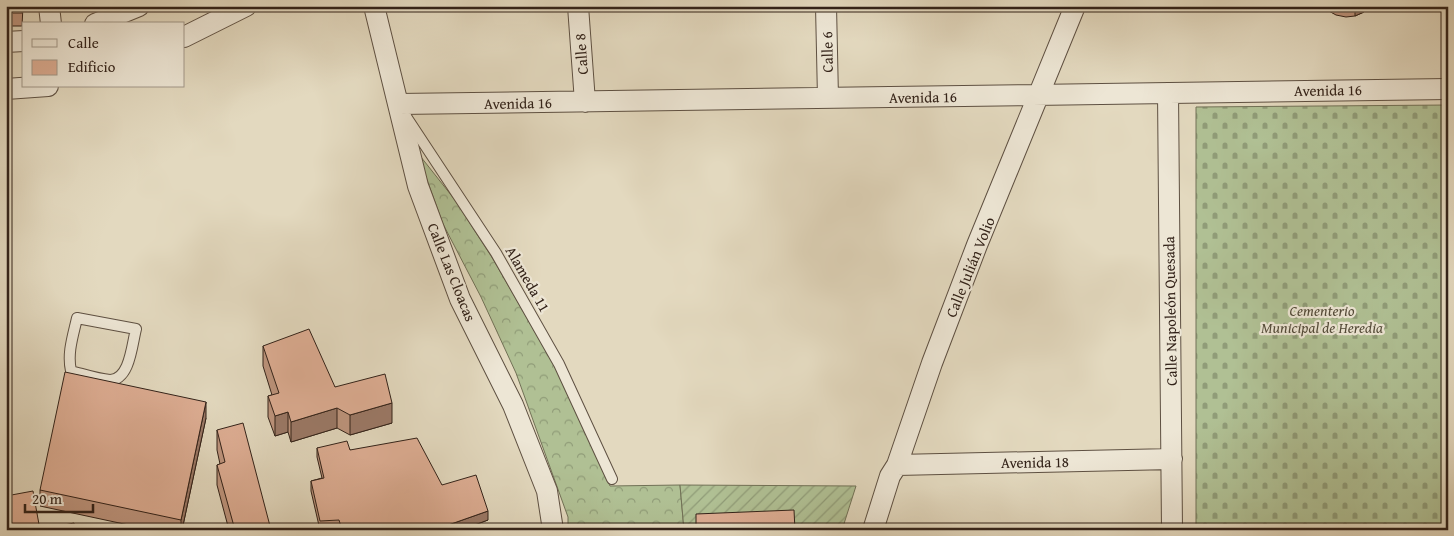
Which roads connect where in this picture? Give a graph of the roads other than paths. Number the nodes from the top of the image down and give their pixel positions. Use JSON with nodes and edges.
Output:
{"nodes":[{"id":1,"x":49,"y":6,"type":"edge"},
{"id":2,"x":139,"y":6,"type":"edge"},
{"id":3,"x":246,"y":6,"type":"edge"},
{"id":4,"x":374,"y":6,"type":"edge"},
{"id":5,"x":578,"y":6,"type":"edge"},
{"id":6,"x":826,"y":6,"type":"edge"},
{"id":7,"x":1075,"y":6,"type":"edge"},
{"id":8,"x":51,"y":22,"type":"edge"},
{"id":9,"x":100,"y":22,"type":"edge"},
{"id":10,"x":185,"y":36,"type":"edge"},
{"id":11,"x":22,"y":41,"type":"edge"},
{"id":12,"x":6,"y":42,"type":"edge"},
{"id":13,"x":22,"y":88,"type":"edge"},
{"id":14,"x":1448,"y":88,"type":"edge"},
{"id":15,"x":6,"y":89,"type":"edge"},
{"id":16,"x":1168,"y":93,"type":"junction"},
{"id":17,"x":1039,"y":95,"type":"junction"},
{"id":18,"x":828,"y":98,"type":"junction"},
{"id":19,"x":584,"y":102,"type":"junction"},
{"id":20,"x":398,"y":104,"type":"junction"},
{"id":21,"x":136,"y":328,"type":"joint"},
{"id":22,"x":1172,"y":459,"type":"junction"},
{"id":23,"x":897,"y":464,"type":"junction"},
{"id":24,"x":612,"y":479,"type":"dead end"},
{"id":25,"x":553,"y":530,"type":"edge"},
{"id":26,"x":873,"y":530,"type":"edge"},
{"id":27,"x":1172,"y":530,"type":"edge"}],
"edges":[{"from":1,"to":8,"type":"street"},
{"from":2,"to":9,"type":"street"},
{"from":3,"to":10,"type":"street"},
{"from":4,"to":20,"type":"street","name":"Calle Las Cloacas"},
{"from":5,"to":19,"type":"street","name":"Calle 8"},
{"from":6,"to":18,"type":"street","name":"Calle 6"},
{"from":7,"to":17,"type":"street","name":"Calle Julián Volio"},
{"from":11,"to":12,"type":"street"},
{"from":13,"to":15,"type":"street"},
{"from":14,"to":16,"type":"street","name":"Avenida 16"},
{"from":16,"to":17,"type":"street","name":"Avenida 16"},
{"from":16,"to":22,"type":"street","name":"Calle Napoleón Quesada"},
{"from":17,"to":18,"type":"street","name":"Avenida 16"},
{"from":17,"to":23,"type":"street","name":"Calle Julián Volio"},
{"from":18,"to":19,"type":"street","name":"Avenida 16"},
{"from":19,"to":20,"type":"street","name":"Avenida 16"},
{"from":20,"to":24,"type":"lane","name":"Alameda 11"},
{"from":20,"to":25,"type":"street","name":"Calle Las Cloacas"},
{"from":21,"to":21,"type":"lane"},
{"from":22,"to":23,"type":"street","name":"Avenida 18"},
{"from":22,"to":27,"type":"street","name":"Calle Napoleón Quesada"},
{"from":23,"to":26,"type":"street","name":"Calle Julián Volio"}]}
